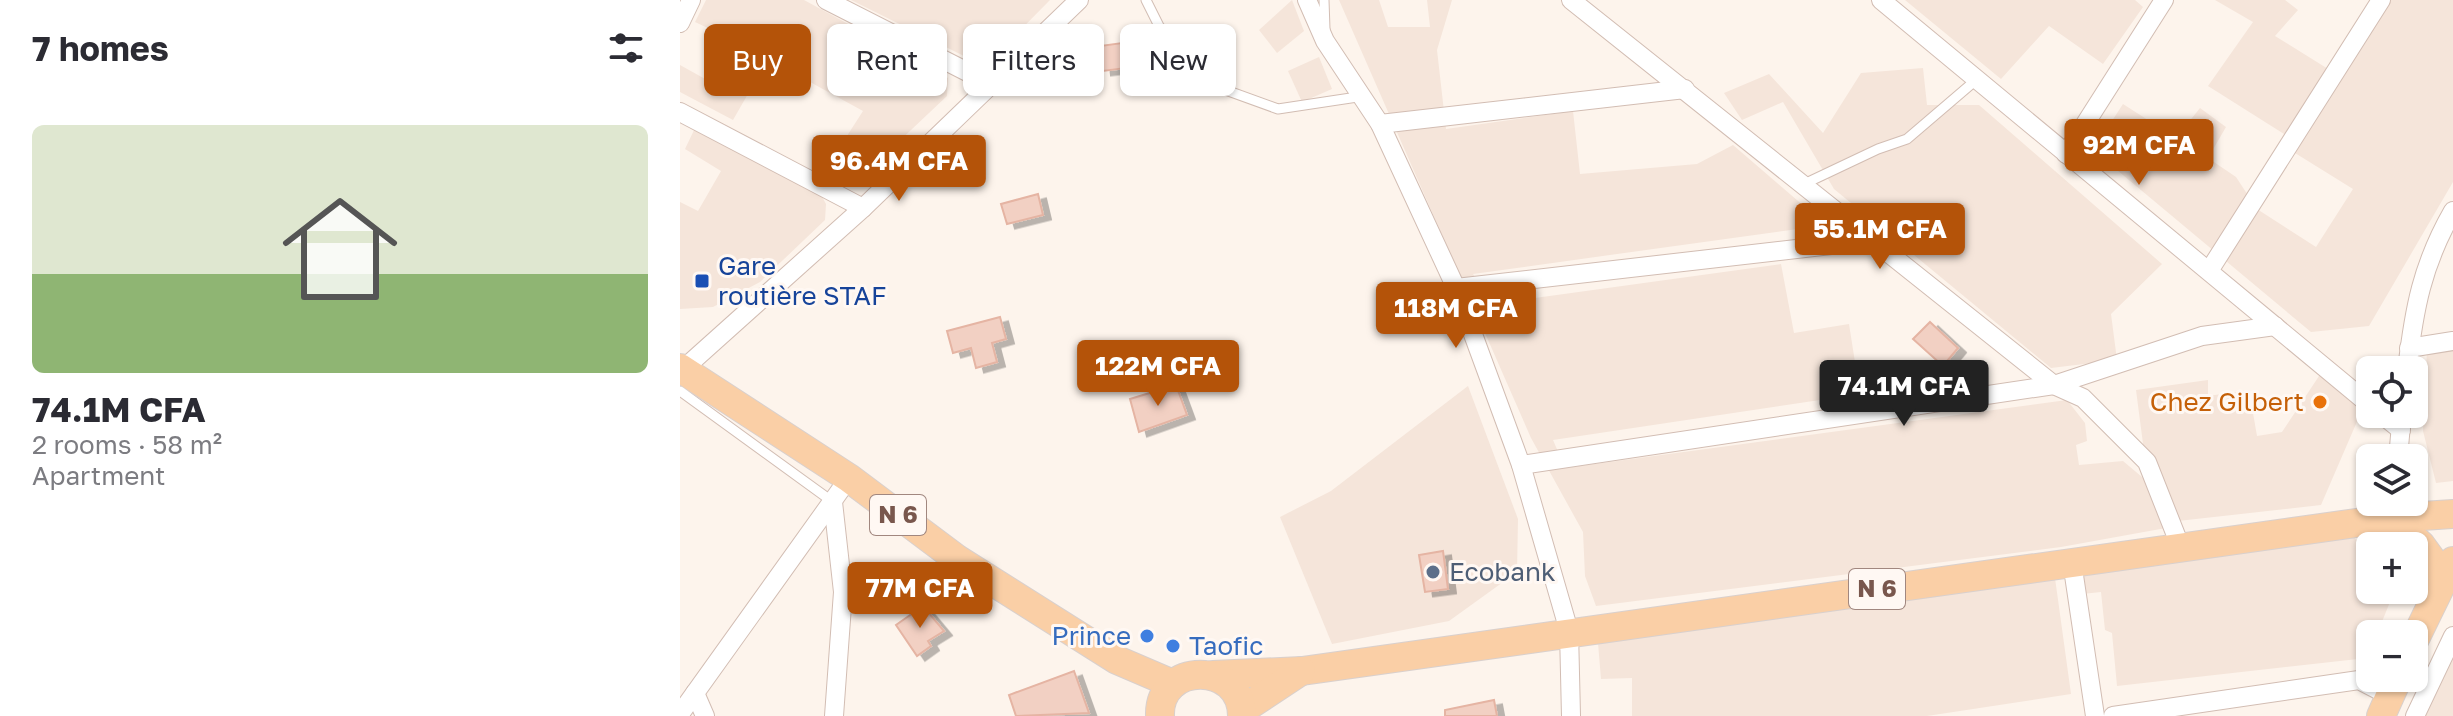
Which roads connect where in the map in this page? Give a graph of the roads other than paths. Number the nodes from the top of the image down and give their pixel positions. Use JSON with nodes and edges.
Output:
{"nodes":[{"id":1,"x":691,"y":0,"type":"edge"},
{"id":2,"x":826,"y":0,"type":"edge"},
{"id":3,"x":1079,"y":0,"type":"edge"},
{"id":4,"x":1146,"y":0,"type":"edge"},
{"id":5,"x":1307,"y":0,"type":"edge"},
{"id":6,"x":1324,"y":0,"type":"edge"},
{"id":7,"x":1571,"y":0,"type":"edge"},
{"id":8,"x":1881,"y":0,"type":"edge"},
{"id":9,"x":2381,"y":0,"type":"edge"},
{"id":10,"x":2161,"y":1,"type":"edge"},
{"id":11,"x":680,"y":5,"type":"edge"},
{"id":12,"x":680,"y":23,"type":"edge"},
{"id":13,"x":1055,"y":24,"type":"edge"},
{"id":14,"x":1325,"y":41,"type":"junction"},
{"id":15,"x":963,"y":70,"type":"edge"},
{"id":16,"x":1976,"y":80,"type":"junction"},
{"id":17,"x":1685,"y":89,"type":"junction"},
{"id":18,"x":981,"y":96,"type":"edge"},
{"id":19,"x":1364,"y":96,"type":"junction"},
{"id":20,"x":680,"y":112,"type":"edge"},
{"id":21,"x":1380,"y":124,"type":"junction"},
{"id":22,"x":2066,"y":154,"type":"junction"},
{"id":23,"x":1804,"y":184,"type":"junction"},
{"id":24,"x":863,"y":208,"type":"junction"},
{"id":25,"x":2453,"y":211,"type":"edge"},
{"id":26,"x":1875,"y":240,"type":"junction"},
{"id":27,"x":2209,"y":271,"type":"junction"},
{"id":28,"x":1456,"y":288,"type":"junction"},
{"id":29,"x":2275,"y":326,"type":"junction"},
{"id":30,"x":2453,"y":341,"type":"edge"},
{"id":31,"x":2409,"y":348,"type":"junction"},
{"id":32,"x":2408,"y":356,"type":"edge"},
{"id":33,"x":681,"y":375,"type":"edge"},
{"id":34,"x":2054,"y":385,"type":"junction"},
{"id":35,"x":2356,"y":393,"type":"edge"},
{"id":36,"x":1521,"y":465,"type":"junction"},
{"id":37,"x":849,"y":478,"type":"junction"},
{"id":38,"x":833,"y":502,"type":"junction"},
{"id":39,"x":2428,"y":512,"type":"edge"},
{"id":40,"x":2453,"y":514,"type":"edge"},
{"id":41,"x":2360,"y":516,"type":"edge"},
{"id":42,"x":2398,"y":516,"type":"edge"},
{"id":43,"x":2181,"y":548,"type":"junction"},
{"id":44,"x":957,"y":559,"type":"junction"},
{"id":45,"x":2072,"y":562,"type":"junction"},
{"id":46,"x":2450,"y":570,"type":"edge"},
{"id":47,"x":843,"y":592,"type":"junction"},
{"id":48,"x":2425,"y":620,"type":"edge"},
{"id":49,"x":1569,"y":631,"type":"junction"},
{"id":50,"x":2453,"y":636,"type":"edge"},
{"id":51,"x":1117,"y":660,"type":"junction"},
{"id":52,"x":1302,"y":671,"type":"junction"},
{"id":53,"x":1213,"y":675,"type":"junction"},
{"id":54,"x":1173,"y":684,"type":"junction"},
{"id":55,"x":695,"y":693,"type":"junction"},
{"id":56,"x":2389,"y":697,"type":"edge"},
{"id":57,"x":1242,"y":713,"type":"edge"},
{"id":58,"x":680,"y":714,"type":"edge"},
{"id":59,"x":705,"y":716,"type":"edge"},
{"id":60,"x":834,"y":716,"type":"edge"},
{"id":61,"x":1158,"y":716,"type":"edge"},
{"id":62,"x":1571,"y":716,"type":"edge"},
{"id":63,"x":2095,"y":716,"type":"edge"},
{"id":64,"x":2113,"y":716,"type":"edge"},
{"id":65,"x":2415,"y":716,"type":"edge"}],
"edges":[{"from":1,"to":11,"type":"street"},
{"from":1,"to":12,"type":"street"},
{"from":2,"to":15,"type":"street"},
{"from":3,"to":13,"type":"street"},
{"from":4,"to":19,"type":"lane"},
{"from":5,"to":14,"type":"street"},
{"from":6,"to":14,"type":"lane"},
{"from":7,"to":17,"type":"street"},
{"from":8,"to":16,"type":"street"},
{"from":9,"to":27,"type":"street"},
{"from":10,"to":22,"type":"street"},
{"from":14,"to":19,"type":"street"},
{"from":16,"to":22,"type":"street"},
{"from":16,"to":23,"type":"lane"},
{"from":17,"to":21,"type":"street"},
{"from":17,"to":23,"type":"street"},
{"from":18,"to":24,"type":"street"},
{"from":19,"to":21,"type":"street"},
{"from":20,"to":24,"type":"street"},
{"from":21,"to":28,"type":"street"},
{"from":22,"to":27,"type":"street"},
{"from":23,"to":26,"type":"street"},
{"from":24,"to":33,"type":"street"},
{"from":25,"to":31,"type":"street"},
{"from":26,"to":28,"type":"street"},
{"from":26,"to":34,"type":"street"},
{"from":27,"to":29,"type":"street"},
{"from":28,"to":36,"type":"street"},
{"from":29,"to":34,"type":"street"},
{"from":29,"to":35,"type":"street"},
{"from":30,"to":31,"type":"street"},
{"from":31,"to":32,"type":"street"},
{"from":33,"to":37,"type":"main road","number":"N 6"},
{"from":33,"to":38,"type":"lane"},
{"from":34,"to":36,"type":"street"},
{"from":34,"to":43,"type":"street"},
{"from":36,"to":49,"type":"street"},
{"from":37,"to":38,"type":"street"},
{"from":37,"to":44,"type":"main road","number":"N 6"},
{"from":38,"to":47,"type":"street"},
{"from":38,"to":55,"type":"street"},
{"from":39,"to":40,"type":"main road","number":"N 6"},
{"from":41,"to":43,"type":"main road","number":"N 6"},
{"from":42,"to":46,"type":"main road"},
{"from":43,"to":45,"type":"main road","number":"N 6"},
{"from":44,"to":47,"type":"lane"},
{"from":44,"to":51,"type":"main road","number":"N 6"},
{"from":45,"to":49,"type":"main road","number":"N 6"},
{"from":45,"to":63,"type":"street"},
{"from":46,"to":48,"type":"main road"},
{"from":47,"to":60,"type":"street"},
{"from":49,"to":52,"type":"main road","number":"N 6"},
{"from":49,"to":62,"type":"street"},
{"from":50,"to":65,"type":"street"},
{"from":51,"to":54,"type":"main road","number":"N 6"},
{"from":51,"to":61,"type":"main road","number":"N 6"},
{"from":52,"to":53,"type":"main road","number":"N 6"},
{"from":52,"to":57,"type":"main road","number":"N 6"},
{"from":53,"to":54,"type":"main road"},
{"from":53,"to":57,"type":"main road"},
{"from":54,"to":61,"type":"main road"},
{"from":55,"to":58,"type":"street"},
{"from":55,"to":59,"type":"street"},
{"from":56,"to":64,"type":"street"}]}
